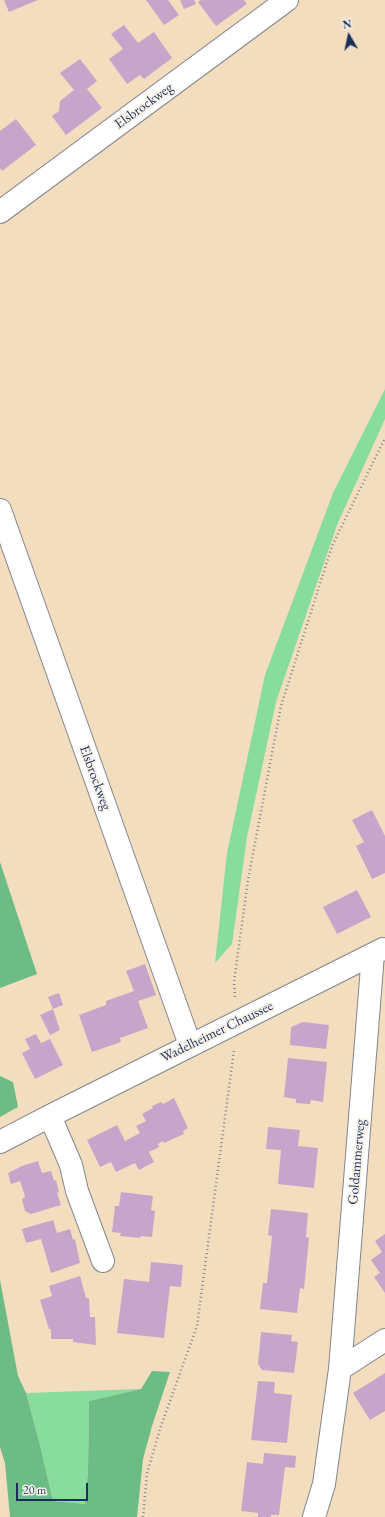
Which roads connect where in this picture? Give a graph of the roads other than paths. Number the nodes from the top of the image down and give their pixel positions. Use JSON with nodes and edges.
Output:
{"nodes":[{"id":1,"x":287,"y":0,"type":"edge"},
{"id":2,"x":0,"y":212,"type":"edge"},
{"id":3,"x":0,"y":510,"type":"edge"},
{"id":4,"x":379,"y":951,"type":"edge"},
{"id":5,"x":190,"y":1045,"type":"junction"},
{"id":6,"x":50,"y":1116,"type":"junction"},
{"id":7,"x":0,"y":1142,"type":"edge"},
{"id":8,"x":103,"y":1261,"type":"dead end"},
{"id":9,"x":385,"y":1340,"type":"edge"},
{"id":10,"x":340,"y":1369,"type":"junction"},
{"id":11,"x":314,"y":1517,"type":"edge"}],
"edges":[{"from":1,"to":2,"type":"street","name":"Elsbrockweg"},
{"from":3,"to":5,"type":"street","name":"Elsbrockweg"},
{"from":4,"to":5,"type":"street","name":"Wadelheimer Chaussee"},
{"from":4,"to":10,"type":"street","name":"Goldammerweg"},
{"from":5,"to":6,"type":"street","name":"Wadelheimer Chaussee"},
{"from":6,"to":7,"type":"street","name":"Wadelheimer Chaussee"},
{"from":6,"to":8,"type":"street"},
{"from":9,"to":10,"type":"street"},
{"from":10,"to":11,"type":"street","name":"Goldammerweg"}]}
